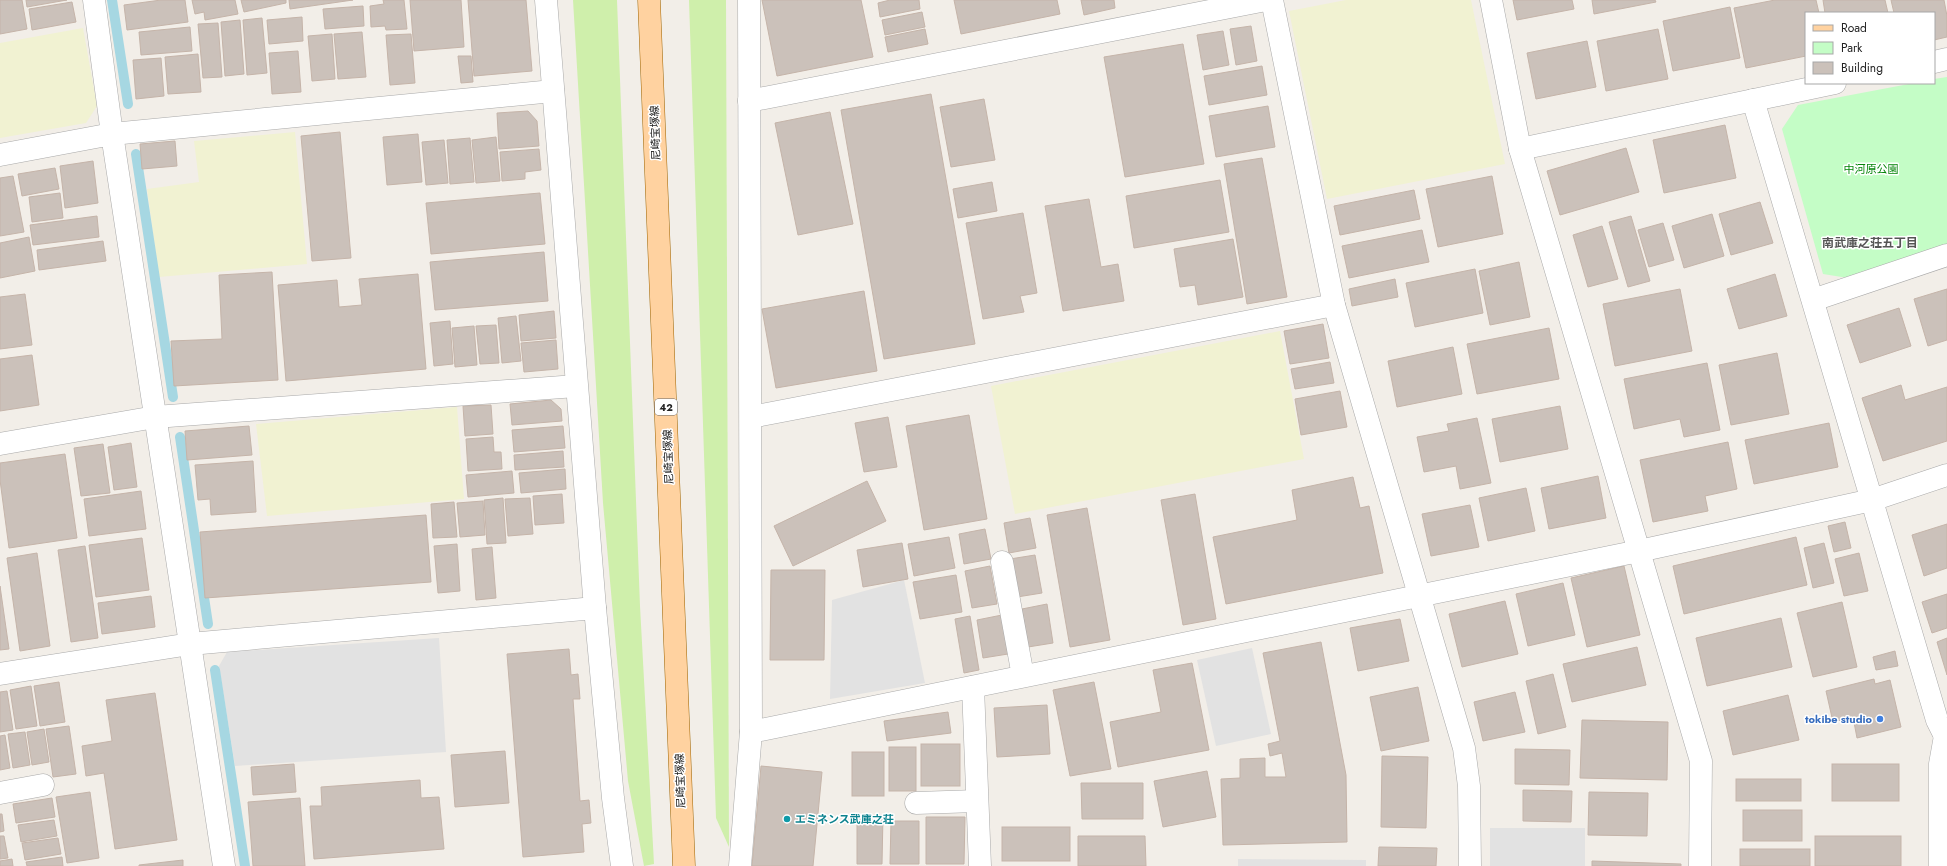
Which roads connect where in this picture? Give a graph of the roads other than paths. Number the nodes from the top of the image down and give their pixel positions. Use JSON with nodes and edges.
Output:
{"nodes":[{"id":1,"x":94,"y":0,"type":"edge"},
{"id":2,"x":546,"y":0,"type":"edge"},
{"id":3,"x":649,"y":0,"type":"edge"},
{"id":4,"x":749,"y":0,"type":"edge"},
{"id":5,"x":1266,"y":0,"type":"edge"},
{"id":6,"x":1272,"y":0,"type":"edge"},
{"id":7,"x":1491,"y":0,"type":"edge"},
{"id":8,"x":1947,"y":59,"type":"edge"},
{"id":9,"x":1935,"y":62,"type":"edge"},
{"id":10,"x":1830,"y":84,"type":"edge"},
{"id":11,"x":553,"y":91,"type":"junction"},
{"id":12,"x":1753,"y":100,"type":"junction"},
{"id":13,"x":749,"y":101,"type":"junction"},
{"id":14,"x":112,"y":134,"type":"junction"},
{"id":15,"x":1520,"y":149,"type":"junction"},
{"id":16,"x":0,"y":155,"type":"edge"},
{"id":17,"x":1947,"y":255,"type":"edge"},
{"id":18,"x":1813,"y":300,"type":"junction"},
{"id":19,"x":1334,"y":305,"type":"junction"},
{"id":20,"x":576,"y":386,"type":"junction"},
{"id":21,"x":155,"y":417,"type":"junction"},
{"id":22,"x":751,"y":417,"type":"junction"},
{"id":23,"x":0,"y":444,"type":"edge"},
{"id":24,"x":1947,"y":475,"type":"edge"},
{"id":25,"x":1872,"y":500,"type":"junction"},
{"id":26,"x":1639,"y":551,"type":"junction"},
{"id":27,"x":1002,"y":562,"type":"dead end"},
{"id":28,"x":1419,"y":595,"type":"junction"},
{"id":29,"x":595,"y":608,"type":"junction"},
{"id":30,"x":190,"y":644,"type":"junction"},
{"id":31,"x":0,"y":674,"type":"edge"},
{"id":32,"x":1023,"y":676,"type":"junction"},
{"id":33,"x":973,"y":687,"type":"junction"},
{"id":34,"x":751,"y":732,"type":"junction"},
{"id":35,"x":1946,"y":735,"type":"edge"},
{"id":36,"x":43,"y":784,"type":"dead end"},
{"id":37,"x":0,"y":793,"type":"edge"},
{"id":38,"x":977,"y":801,"type":"junction"},
{"id":39,"x":916,"y":803,"type":"dead end"},
{"id":40,"x":224,"y":866,"type":"edge"},
{"id":41,"x":620,"y":866,"type":"edge"},
{"id":42,"x":684,"y":866,"type":"edge"},
{"id":43,"x":740,"y":866,"type":"edge"},
{"id":44,"x":980,"y":866,"type":"edge"},
{"id":45,"x":1470,"y":866,"type":"edge"},
{"id":46,"x":1700,"y":866,"type":"edge"},
{"id":47,"x":1940,"y":866,"type":"edge"}],
"edges":[{"from":1,"to":14,"type":"street"},
{"from":2,"to":11,"type":"street"},
{"from":3,"to":42,"type":"main road","name":"尼崎宝塚線","number":"42"},
{"from":4,"to":13,"type":"street"},
{"from":5,"to":13,"type":"street"},
{"from":6,"to":19,"type":"street"},
{"from":7,"to":15,"type":"street"},
{"from":8,"to":9,"type":"street"},
{"from":10,"to":12,"type":"street"},
{"from":11,"to":14,"type":"street"},
{"from":11,"to":20,"type":"street"},
{"from":12,"to":15,"type":"street"},
{"from":12,"to":18,"type":"street"},
{"from":13,"to":22,"type":"street"},
{"from":14,"to":16,"type":"street"},
{"from":14,"to":21,"type":"street"},
{"from":15,"to":26,"type":"street"},
{"from":17,"to":18,"type":"street"},
{"from":18,"to":25,"type":"street"},
{"from":19,"to":22,"type":"street"},
{"from":19,"to":28,"type":"street"},
{"from":20,"to":21,"type":"street"},
{"from":20,"to":29,"type":"street"},
{"from":21,"to":23,"type":"street"},
{"from":21,"to":30,"type":"street"},
{"from":22,"to":34,"type":"street"},
{"from":24,"to":25,"type":"street"},
{"from":25,"to":26,"type":"street"},
{"from":25,"to":35,"type":"street"},
{"from":26,"to":28,"type":"street"},
{"from":26,"to":46,"type":"street"},
{"from":27,"to":32,"type":"street"},
{"from":28,"to":32,"type":"street"},
{"from":28,"to":45,"type":"street"},
{"from":29,"to":30,"type":"street"},
{"from":29,"to":41,"type":"street"},
{"from":30,"to":31,"type":"street"},
{"from":30,"to":40,"type":"street"},
{"from":32,"to":33,"type":"street"},
{"from":33,"to":34,"type":"street"},
{"from":33,"to":38,"type":"street"},
{"from":34,"to":43,"type":"street"},
{"from":35,"to":47,"type":"street"},
{"from":36,"to":37,"type":"street"},
{"from":38,"to":39,"type":"street"},
{"from":38,"to":44,"type":"street"}]}
